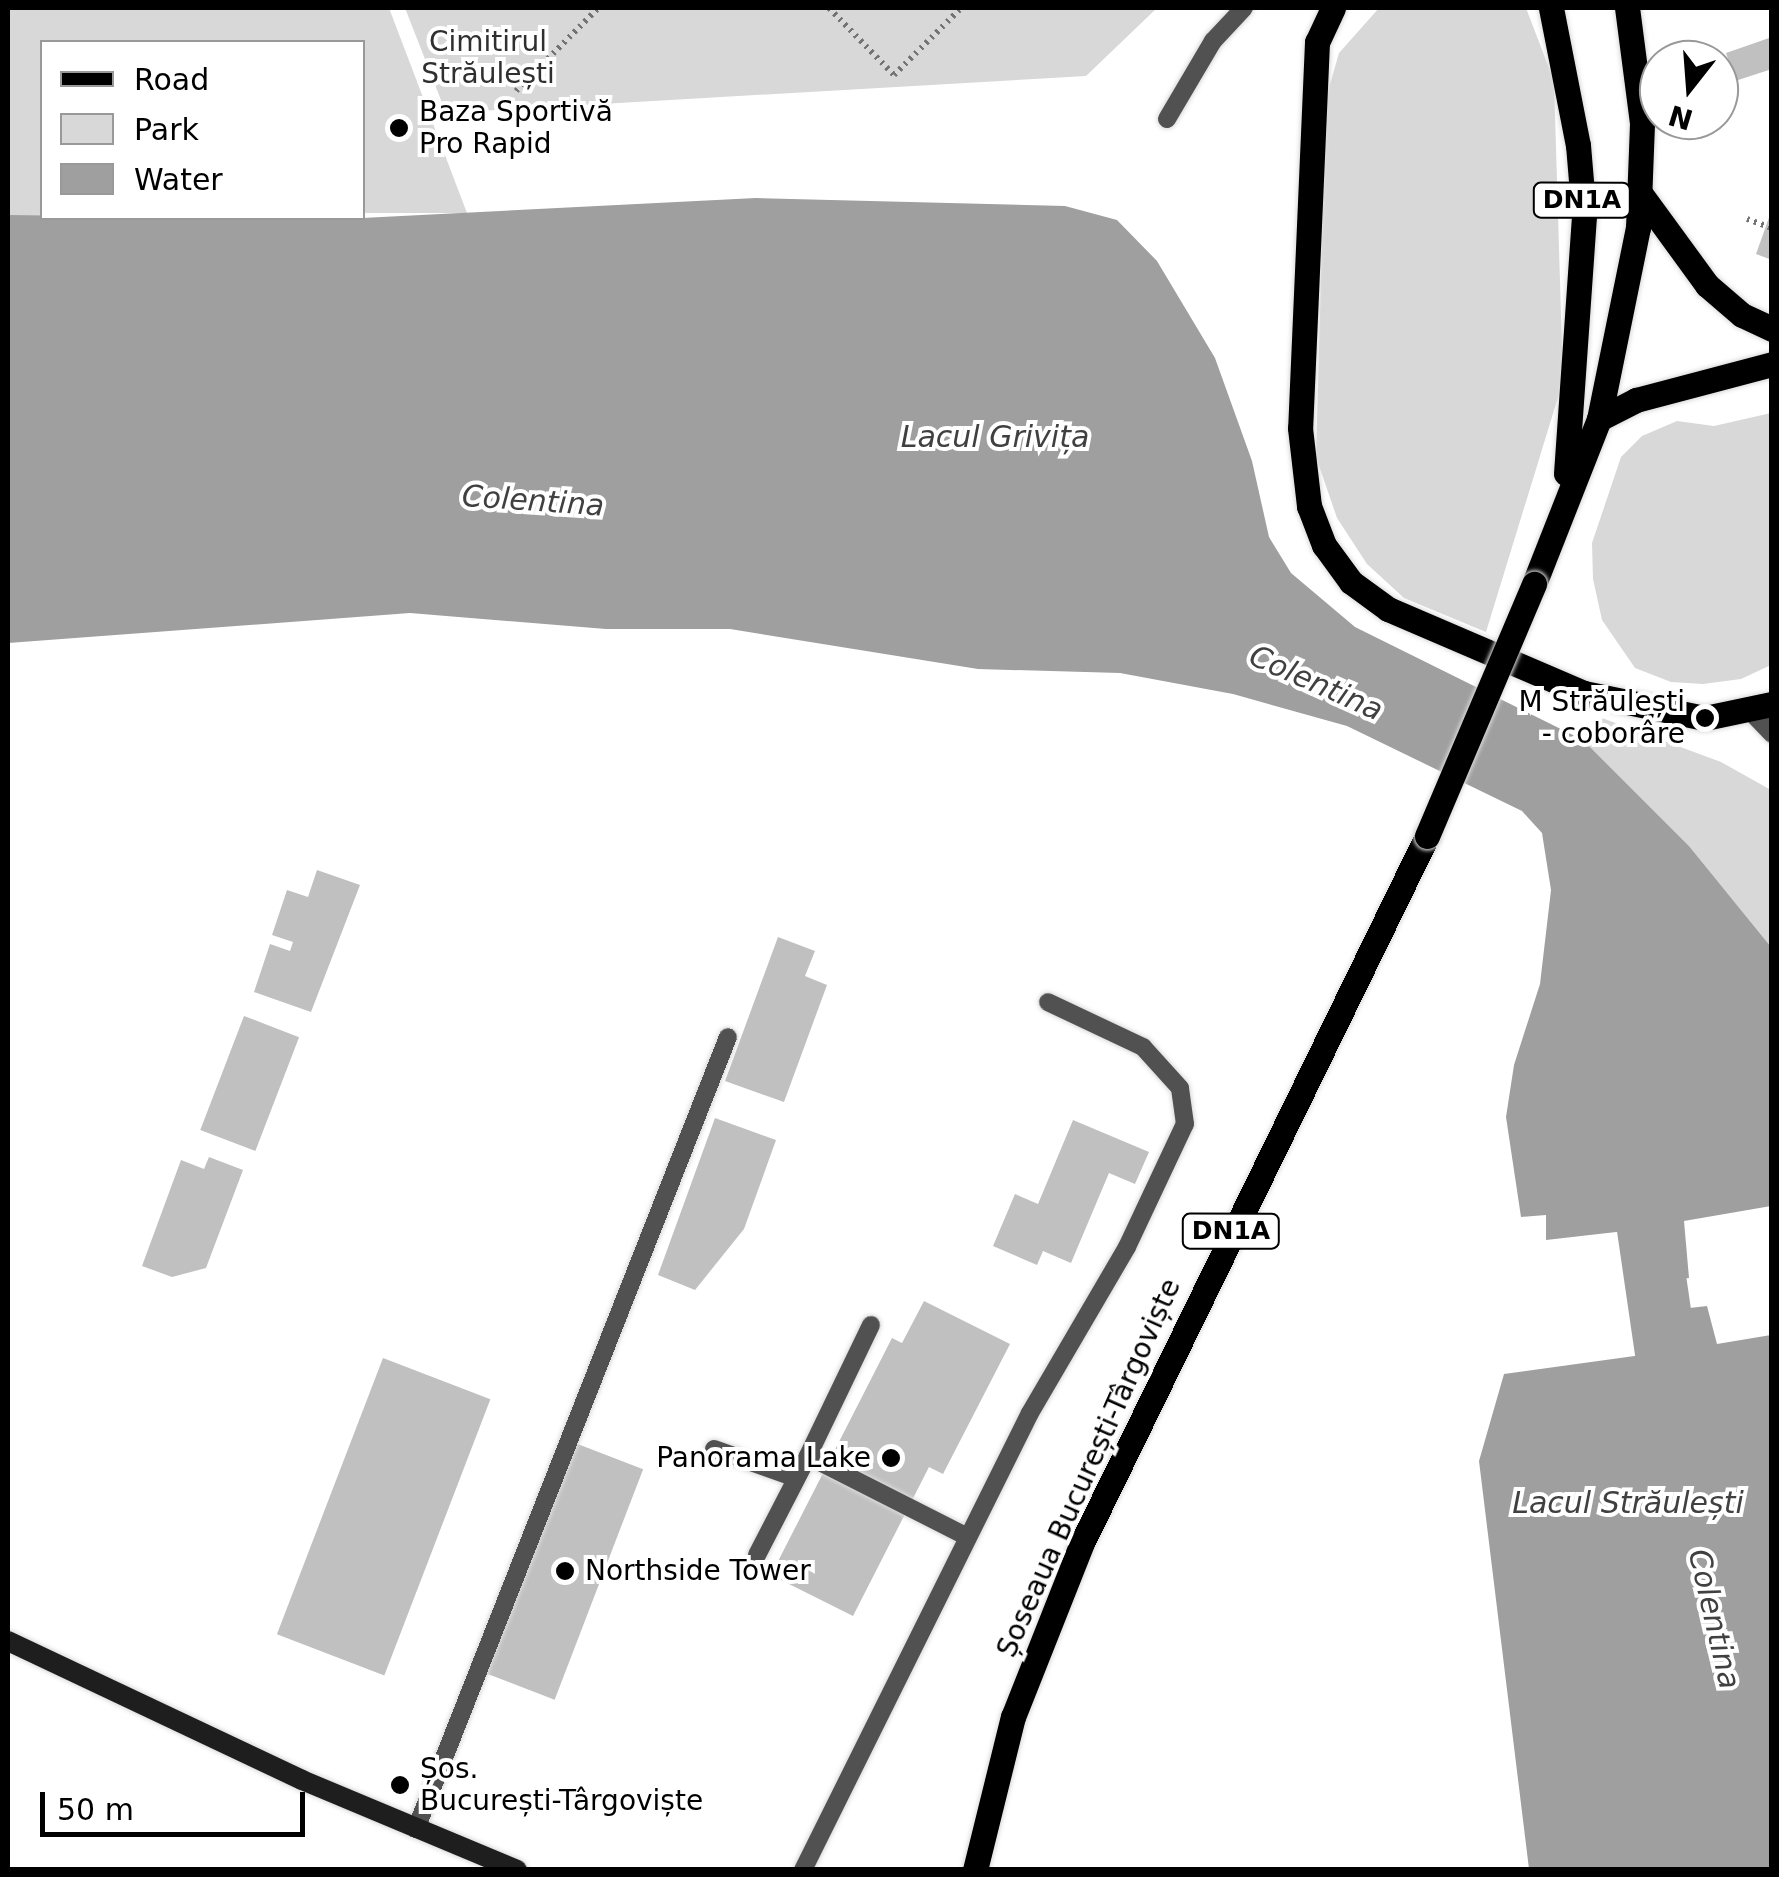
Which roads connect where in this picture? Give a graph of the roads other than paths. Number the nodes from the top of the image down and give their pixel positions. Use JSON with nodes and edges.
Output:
{"nodes":[{"id":1,"x":1244,"y":8,"type":"edge"},
{"id":2,"x":1550,"y":8,"type":"edge"},
{"id":3,"x":1627,"y":8,"type":"edge"},
{"id":4,"x":1326,"y":10,"type":"edge"},
{"id":5,"x":1167,"y":119,"type":"dead end"},
{"id":6,"x":1640,"y":193,"type":"junction"},
{"id":7,"x":1772,"y":329,"type":"edge"},
{"id":8,"x":1772,"y":364,"type":"edge"},
{"id":9,"x":1599,"y":419,"type":"junction"},
{"id":10,"x":1556,"y":528,"type":"junction"},
{"id":11,"x":1760,"y":708,"type":"edge"},
{"id":12,"x":1772,"y":734,"type":"edge"},
{"id":13,"x":1048,"y":1002,"type":"dead end"},
{"id":14,"x":728,"y":1037,"type":"dead end"},
{"id":15,"x":871,"y":1324,"type":"dead end"},
{"id":16,"x":714,"y":1449,"type":"dead end"},
{"id":17,"x":808,"y":1456,"type":"junction"},
{"id":18,"x":796,"y":1478,"type":"junction"},
{"id":19,"x":968,"y":1537,"type":"junction"},
{"id":20,"x":757,"y":1554,"type":"dead end"},
{"id":21,"x":8,"y":1641,"type":"edge"},
{"id":22,"x":416,"y":1829,"type":"junction"},
{"id":23,"x":518,"y":1870,"type":"edge"},
{"id":24,"x":803,"y":1870,"type":"edge"},
{"id":25,"x":974,"y":1870,"type":"edge"}],
"edges":[{"from":1,"to":5,"type":"lane"},
{"from":2,"to":10,"type":"main road","number":"DN1A"},
{"from":3,"to":6,"type":"main road","number":"DN1A"},
{"from":4,"to":11,"type":"main road"},
{"from":6,"to":7,"type":"main road"},
{"from":6,"to":9,"type":"main road","number":"DN1A"},
{"from":8,"to":9,"type":"main road"},
{"from":9,"to":10,"type":"main road"},
{"from":10,"to":25,"type":"main road","name":"Șoseaua București-Târgoviște","number":"DN1A","bridge":true},
{"from":11,"to":12,"type":"lane"},
{"from":13,"to":19,"type":"lane"},
{"from":14,"to":22,"type":"lane"},
{"from":15,"to":17,"type":"lane"},
{"from":16,"to":18,"type":"lane"},
{"from":17,"to":18,"type":"lane"},
{"from":17,"to":19,"type":"lane"},
{"from":18,"to":20,"type":"lane"},
{"from":19,"to":24,"type":"lane"},
{"from":21,"to":22,"type":"main road"},
{"from":22,"to":23,"type":"main road"}]}
